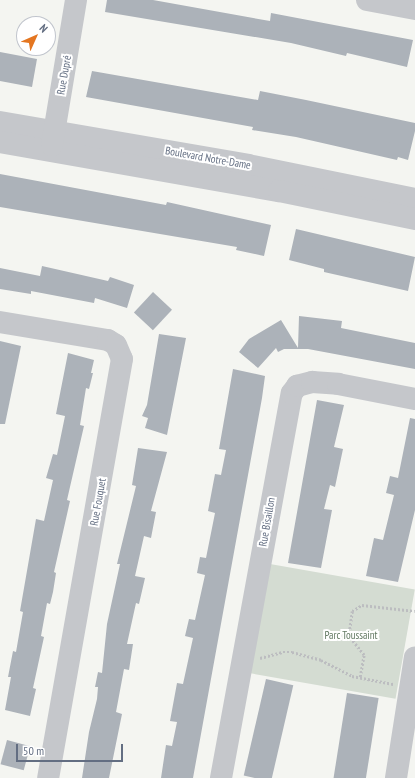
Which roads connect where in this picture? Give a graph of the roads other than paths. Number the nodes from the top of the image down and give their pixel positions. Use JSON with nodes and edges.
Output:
{"nodes":[{"id":1,"x":76,"y":0,"type":"edge"},
{"id":2,"x":372,"y":0,"type":"edge"},
{"id":3,"x":415,"y":9,"type":"edge"},
{"id":4,"x":0,"y":122,"type":"edge"},
{"id":5,"x":52,"y":141,"type":"junction"},
{"id":6,"x":0,"y":142,"type":"edge"},
{"id":7,"x":415,"y":199,"type":"edge"},
{"id":8,"x":415,"y":219,"type":"edge"},
{"id":9,"x":0,"y":322,"type":"edge"},
{"id":10,"x":415,"y":399,"type":"edge"},
{"id":11,"x":415,"y":657,"type":"edge"},
{"id":12,"x":409,"y":737,"type":"edge"},
{"id":13,"x":48,"y":778,"type":"edge"},
{"id":14,"x":221,"y":778,"type":"edge"},
{"id":15,"x":396,"y":778,"type":"edge"}],
"edges":[{"from":1,"to":5,"type":"street","name":"Rue Dupré"},
{"from":2,"to":3,"type":"street"},
{"from":4,"to":5,"type":"street","name":"Boulevard Notre-Dame"},
{"from":5,"to":6,"type":"street","name":"Boulevard Notre-Dame"},
{"from":5,"to":7,"type":"street","name":"Boulevard Notre-Dame"},
{"from":5,"to":8,"type":"street","name":"Boulevard Notre-Dame"},
{"from":9,"to":13,"type":"street","name":"Rue Fouquet"},
{"from":10,"to":14,"type":"street","name":"Rue Bisaillon"},
{"from":11,"to":12,"type":"street"},
{"from":12,"to":15,"type":"street"}]}
